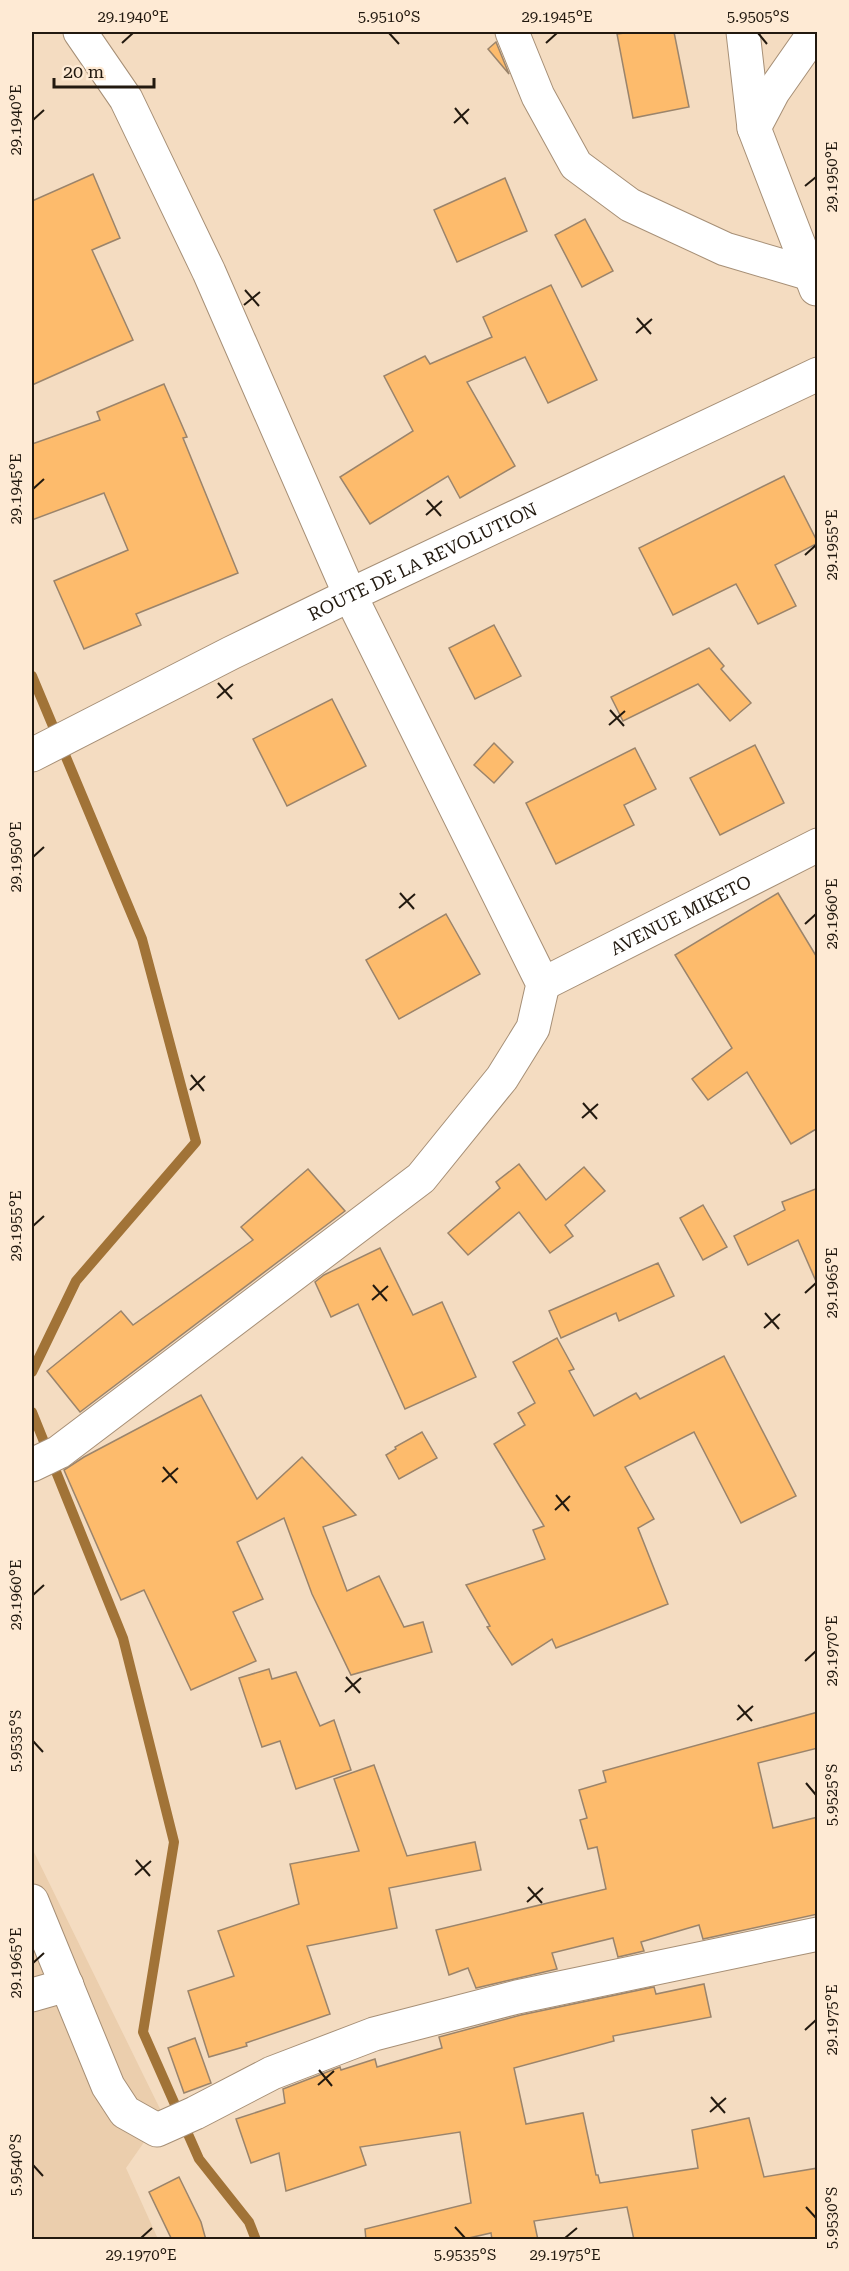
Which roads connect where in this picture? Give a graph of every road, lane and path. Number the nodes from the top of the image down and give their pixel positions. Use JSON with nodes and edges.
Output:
{"nodes":[{"id":1,"x":80,"y":32,"type":"edge"},
{"id":2,"x":512,"y":32,"type":"edge"},
{"id":3,"x":744,"y":32,"type":"edge"},
{"id":4,"x":815,"y":32,"type":"edge"},
{"id":5,"x":754,"y":128,"type":"junction"},
{"id":6,"x":814,"y":284,"type":"edge"},
{"id":7,"x":818,"y":374,"type":"edge"},
{"id":8,"x":350,"y":595,"type":"junction"},
{"id":9,"x":32,"y":755,"type":"edge"},
{"id":10,"x":818,"y":845,"type":"edge"},
{"id":11,"x":543,"y":984,"type":"junction"},
{"id":12,"x":45,"y":1459,"type":"edge"},
{"id":13,"x":32,"y":1901,"type":"edge"},
{"id":14,"x":818,"y":1934,"type":"edge"},
{"id":15,"x":67,"y":1985,"type":"junction"},
{"id":16,"x":32,"y":1995,"type":"edge"}],
"edges":[{"from":1,"to":8,"type":"street"},
{"from":2,"to":6,"type":"street"},
{"from":3,"to":5,"type":"street"},
{"from":4,"to":5,"type":"street"},
{"from":5,"to":6,"type":"street"},
{"from":7,"to":8,"type":"street","name":"ROUTE DE LA REVOLUTION"},
{"from":8,"to":9,"type":"street","name":"ROUTE DE LA REVOLUTION"},
{"from":8,"to":11,"type":"street"},
{"from":10,"to":11,"type":"street","name":"AVENUE MIKETO"},
{"from":11,"to":12,"type":"street"},
{"from":13,"to":15,"type":"street"},
{"from":14,"to":15,"type":"street"},
{"from":15,"to":16,"type":"street"}]}
